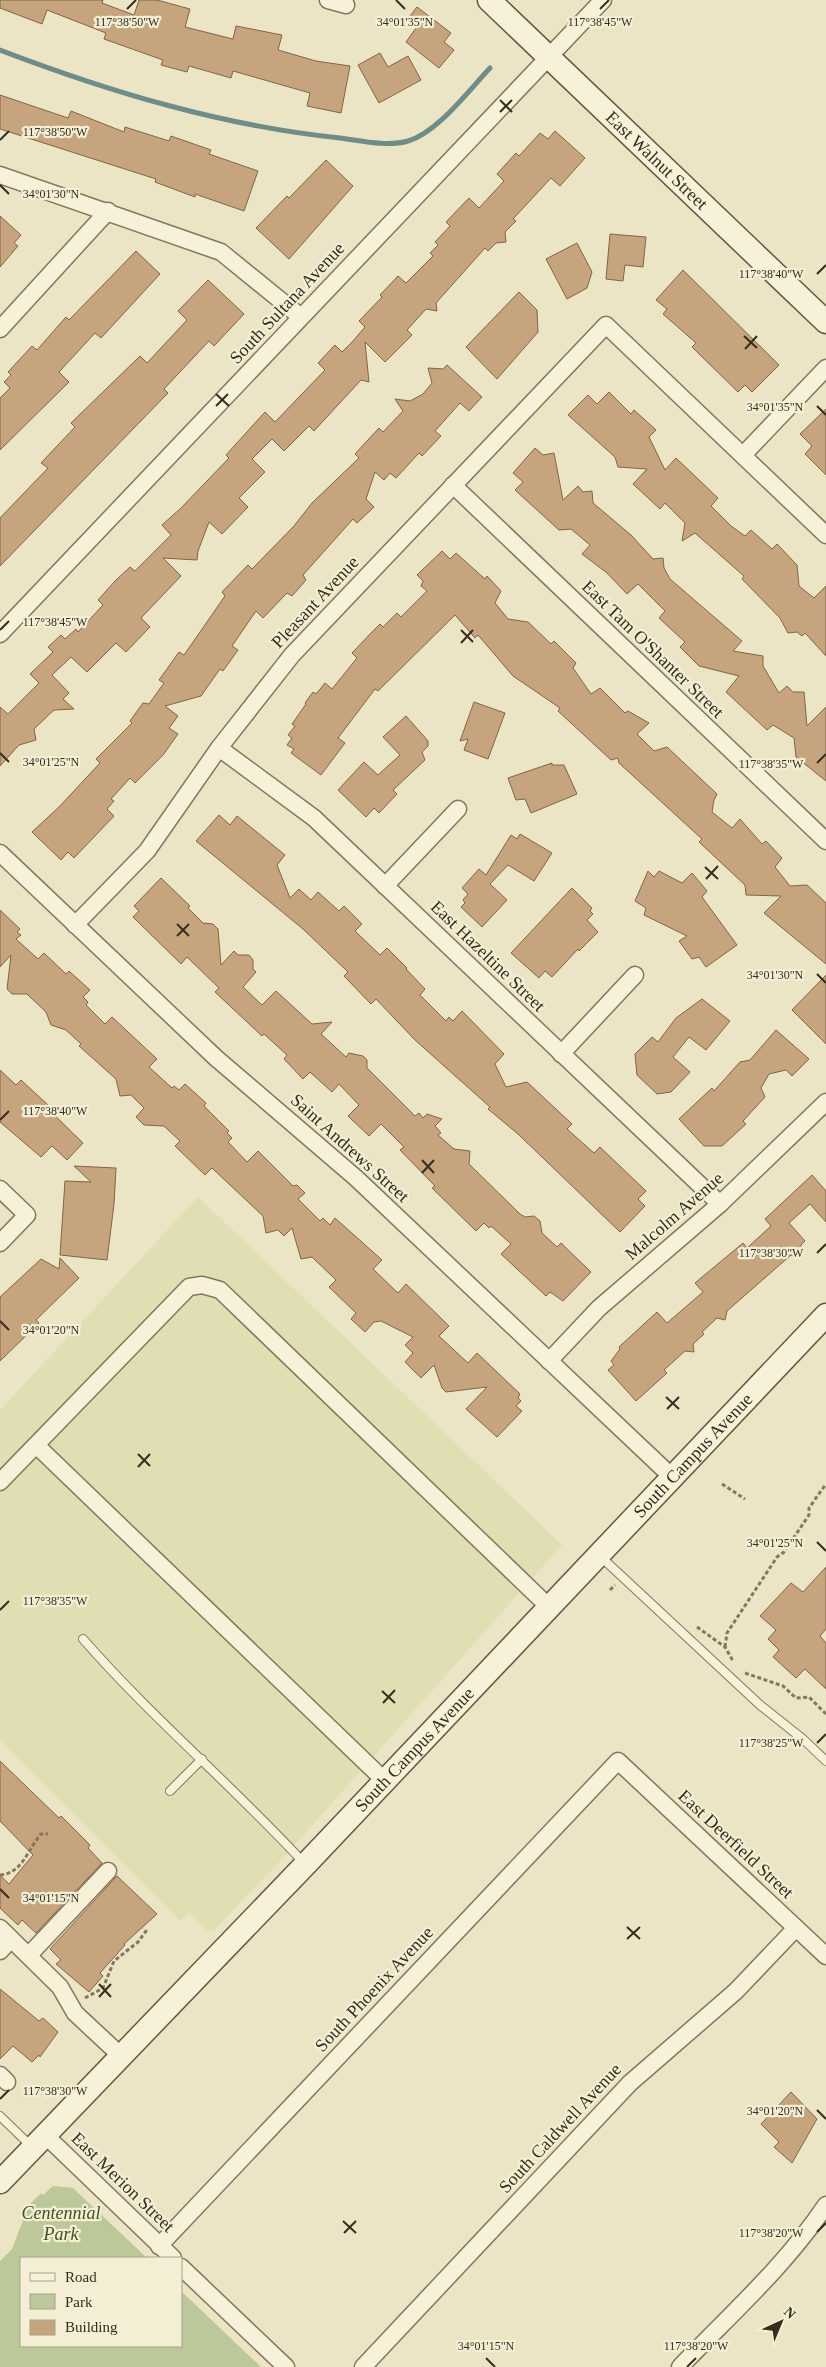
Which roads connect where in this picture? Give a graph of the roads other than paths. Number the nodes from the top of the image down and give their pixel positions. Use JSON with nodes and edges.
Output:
{"nodes":[{"id":1,"x":328,"y":0,"type":"edge"},
{"id":2,"x":489,"y":0,"type":"edge"},
{"id":3,"x":603,"y":0,"type":"edge"},
{"id":4,"x":346,"y":5,"type":"dead end"},
{"id":5,"x":549,"y":57,"type":"junction"},
{"id":6,"x":0,"y":175,"type":"edge"},
{"id":7,"x":108,"y":212,"type":"junction"},
{"id":8,"x":301,"y":317,"type":"junction"},
{"id":9,"x":826,"y":322,"type":"edge"},
{"id":10,"x":0,"y":329,"type":"edge"},
{"id":11,"x":826,"y":368,"type":"edge"},
{"id":12,"x":743,"y":455,"type":"junction"},
{"id":13,"x":453,"y":485,"type":"junction"},
{"id":14,"x":826,"y":535,"type":"edge"},
{"id":15,"x":0,"y":634,"type":"edge"},
{"id":16,"x":219,"y":748,"type":"junction"},
{"id":17,"x":458,"y":809,"type":"dead end"},
{"id":18,"x":826,"y":841,"type":"edge"},
{"id":19,"x":0,"y":853,"type":"edge"},
{"id":20,"x":385,"y":886,"type":"junction"},
{"id":21,"x":76,"y":925,"type":"junction"},
{"id":22,"x":635,"y":975,"type":"dead end"},
{"id":23,"x":561,"y":1054,"type":"junction"},
{"id":24,"x":826,"y":1102,"type":"edge"},
{"id":25,"x":0,"y":1189,"type":"edge"},
{"id":26,"x":720,"y":1204,"type":"junction"},
{"id":27,"x":0,"y":1243,"type":"edge"},
{"id":28,"x":826,"y":1315,"type":"edge"},
{"id":29,"x":549,"y":1361,"type":"junction"},
{"id":30,"x":36,"y":1445,"type":"junction"},
{"id":31,"x":671,"y":1476,"type":"junction"},
{"id":32,"x":0,"y":1482,"type":"edge"},
{"id":33,"x":600,"y":1555,"type":"junction"},
{"id":34,"x":550,"y":1608,"type":"junction"},
{"id":35,"x":83,"y":1639,"type":"dead end"},
{"id":36,"x":202,"y":1759,"type":"junction"},
{"id":37,"x":618,"y":1761,"type":"joint"},
{"id":38,"x":826,"y":1761,"type":"edge"},
{"id":39,"x":385,"y":1780,"type":"junction"},
{"id":40,"x":170,"y":1791,"type":"dead end"},
{"id":41,"x":306,"y":1864,"type":"junction"},
{"id":42,"x":108,"y":1871,"type":"dead end"},
{"id":43,"x":796,"y":1928,"type":"junction"},
{"id":44,"x":6,"y":1933,"type":"edge"},
{"id":45,"x":0,"y":1951,"type":"edge"},
{"id":46,"x":29,"y":1955,"type":"junction"},
{"id":47,"x":826,"y":1956,"type":"edge"},
{"id":48,"x":120,"y":2055,"type":"junction"},
{"id":49,"x":0,"y":2116,"type":"edge"},
{"id":50,"x":39,"y":2141,"type":"junction"},
{"id":51,"x":0,"y":2182,"type":"edge"},
{"id":52,"x":826,"y":2205,"type":"edge"},
{"id":53,"x":160,"y":2246,"type":"junction"},
{"id":54,"x":171,"y":2257,"type":"edge"},
{"id":55,"x":182,"y":2268,"type":"edge"},
{"id":56,"x":286,"y":2367,"type":"edge"},
{"id":57,"x":363,"y":2367,"type":"edge"},
{"id":58,"x":680,"y":2367,"type":"edge"}],
"edges":[{"from":1,"to":4,"type":"street"},
{"from":2,"to":5,"type":"street","name":"East Walnut Street"},
{"from":3,"to":5,"type":"street","name":"South Sultana Avenue"},
{"from":5,"to":8,"type":"street","name":"South Sultana Avenue"},
{"from":5,"to":9,"type":"street","name":"East Walnut Street"},
{"from":6,"to":7,"type":"street"},
{"from":7,"to":8,"type":"street"},
{"from":7,"to":10,"type":"street"},
{"from":8,"to":15,"type":"street","name":"South Sultana Avenue"},
{"from":11,"to":12,"type":"street"},
{"from":12,"to":13,"type":"street","name":"Pleasant Avenue"},
{"from":12,"to":14,"type":"street"},
{"from":13,"to":16,"type":"street","name":"Pleasant Avenue"},
{"from":13,"to":18,"type":"street","name":"East Tam O'Shanter Street"},
{"from":16,"to":20,"type":"street","name":"East Hazeltine Street"},
{"from":16,"to":21,"type":"street","name":"Pleasant Avenue"},
{"from":17,"to":20,"type":"street"},
{"from":19,"to":21,"type":"street","name":"Saint Andrews Street"},
{"from":20,"to":23,"type":"street","name":"East Hazeltine Street"},
{"from":21,"to":29,"type":"street","name":"Saint Andrews Street"},
{"from":22,"to":23,"type":"street"},
{"from":23,"to":26,"type":"street","name":"East Hazeltine Street"},
{"from":24,"to":26,"type":"street","name":"Malcolm Avenue"},
{"from":25,"to":27,"type":"street"},
{"from":26,"to":29,"type":"street","name":"Malcolm Avenue"},
{"from":28,"to":31,"type":"street","name":"South Campus Avenue"},
{"from":29,"to":31,"type":"street","name":"Saint Andrews Street"},
{"from":30,"to":32,"type":"street"},
{"from":30,"to":34,"type":"street"},
{"from":30,"to":39,"type":"street"},
{"from":31,"to":33,"type":"street","name":"South Campus Avenue"},
{"from":33,"to":34,"type":"street","name":"South Campus Avenue"},
{"from":33,"to":38,"type":"lane"},
{"from":34,"to":39,"type":"street","name":"South Campus Avenue"},
{"from":35,"to":36,"type":"lane"},
{"from":36,"to":40,"type":"lane"},
{"from":36,"to":41,"type":"lane"},
{"from":37,"to":43,"type":"street","name":"East Deerfield Street"},
{"from":37,"to":53,"type":"street","name":"South Phoenix Avenue"},
{"from":39,"to":41,"type":"street","name":"South Campus Avenue"},
{"from":41,"to":48,"type":"street","name":"South Campus Avenue"},
{"from":42,"to":46,"type":"street"},
{"from":43,"to":47,"type":"street","name":"East Deerfield Street"},
{"from":43,"to":57,"type":"street","name":"South Caldwell Avenue"},
{"from":44,"to":45,"type":"street"},
{"from":44,"to":46,"type":"street"},
{"from":46,"to":48,"type":"street"},
{"from":48,"to":50,"type":"street","name":"South Campus Avenue"},
{"from":49,"to":50,"type":"lane"},
{"from":50,"to":51,"type":"street","name":"South Campus Avenue"},
{"from":50,"to":53,"type":"street","name":"East Merion Street"},
{"from":52,"to":58,"type":"street"},
{"from":53,"to":54,"type":"street","name":"East Merion Street"},
{"from":55,"to":56,"type":"street"}]}
